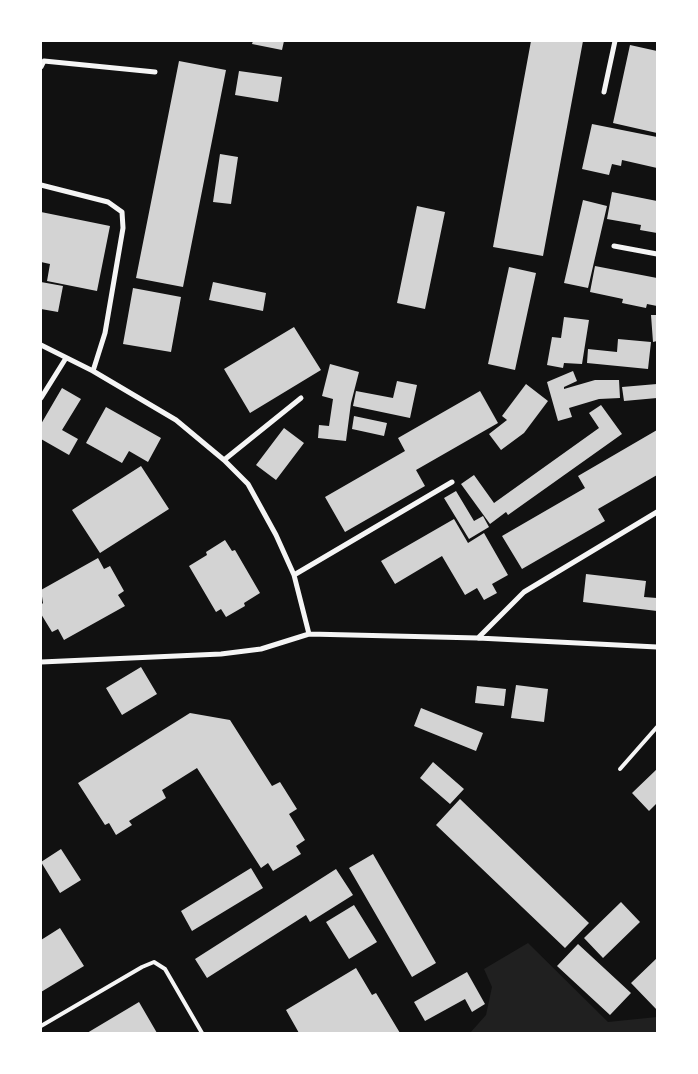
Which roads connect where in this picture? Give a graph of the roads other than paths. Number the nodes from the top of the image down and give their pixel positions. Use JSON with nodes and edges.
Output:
{"nodes":[{"id":1,"x":614,"y":41,"type":"edge"},
{"id":2,"x":41,"y":67,"type":"edge"},
{"id":3,"x":155,"y":72,"type":"dead end"},
{"id":4,"x":604,"y":92,"type":"dead end"},
{"id":5,"x":41,"y":184,"type":"edge"},
{"id":6,"x":614,"y":246,"type":"dead end"},
{"id":7,"x":657,"y":254,"type":"edge"},
{"id":8,"x":41,"y":345,"type":"edge"},
{"id":9,"x":66,"y":358,"type":"junction"},
{"id":10,"x":93,"y":371,"type":"junction"},
{"id":11,"x":41,"y":398,"type":"edge"},
{"id":12,"x":301,"y":398,"type":"dead end"},
{"id":13,"x":224,"y":460,"type":"junction"},
{"id":14,"x":452,"y":482,"type":"dead end"},
{"id":15,"x":657,"y":512,"type":"edge"},
{"id":16,"x":294,"y":575,"type":"junction"},
{"id":17,"x":309,"y":634,"type":"junction"},
{"id":18,"x":478,"y":638,"type":"junction"},
{"id":19,"x":657,"y":647,"type":"edge"},
{"id":20,"x":41,"y":662,"type":"edge"},
{"id":21,"x":657,"y":727,"type":"edge"},
{"id":22,"x":620,"y":769,"type":"dead end"},
{"id":23,"x":41,"y":1026,"type":"edge"},
{"id":24,"x":202,"y":1033,"type":"edge"}],
"edges":[{"from":1,"to":4,"type":"street"},
{"from":2,"to":3,"type":"street"},
{"from":5,"to":10,"type":"street"},
{"from":6,"to":7,"type":"street"},
{"from":8,"to":9,"type":"street"},
{"from":9,"to":10,"type":"street"},
{"from":9,"to":11,"type":"street"},
{"from":10,"to":13,"type":"street"},
{"from":12,"to":13,"type":"street"},
{"from":13,"to":16,"type":"street"},
{"from":14,"to":16,"type":"street"},
{"from":15,"to":18,"type":"street"},
{"from":16,"to":17,"type":"street"},
{"from":17,"to":18,"type":"street"},
{"from":17,"to":20,"type":"street"},
{"from":18,"to":19,"type":"street"},
{"from":21,"to":22,"type":"lane"},
{"from":23,"to":24,"type":"lane"}]}
